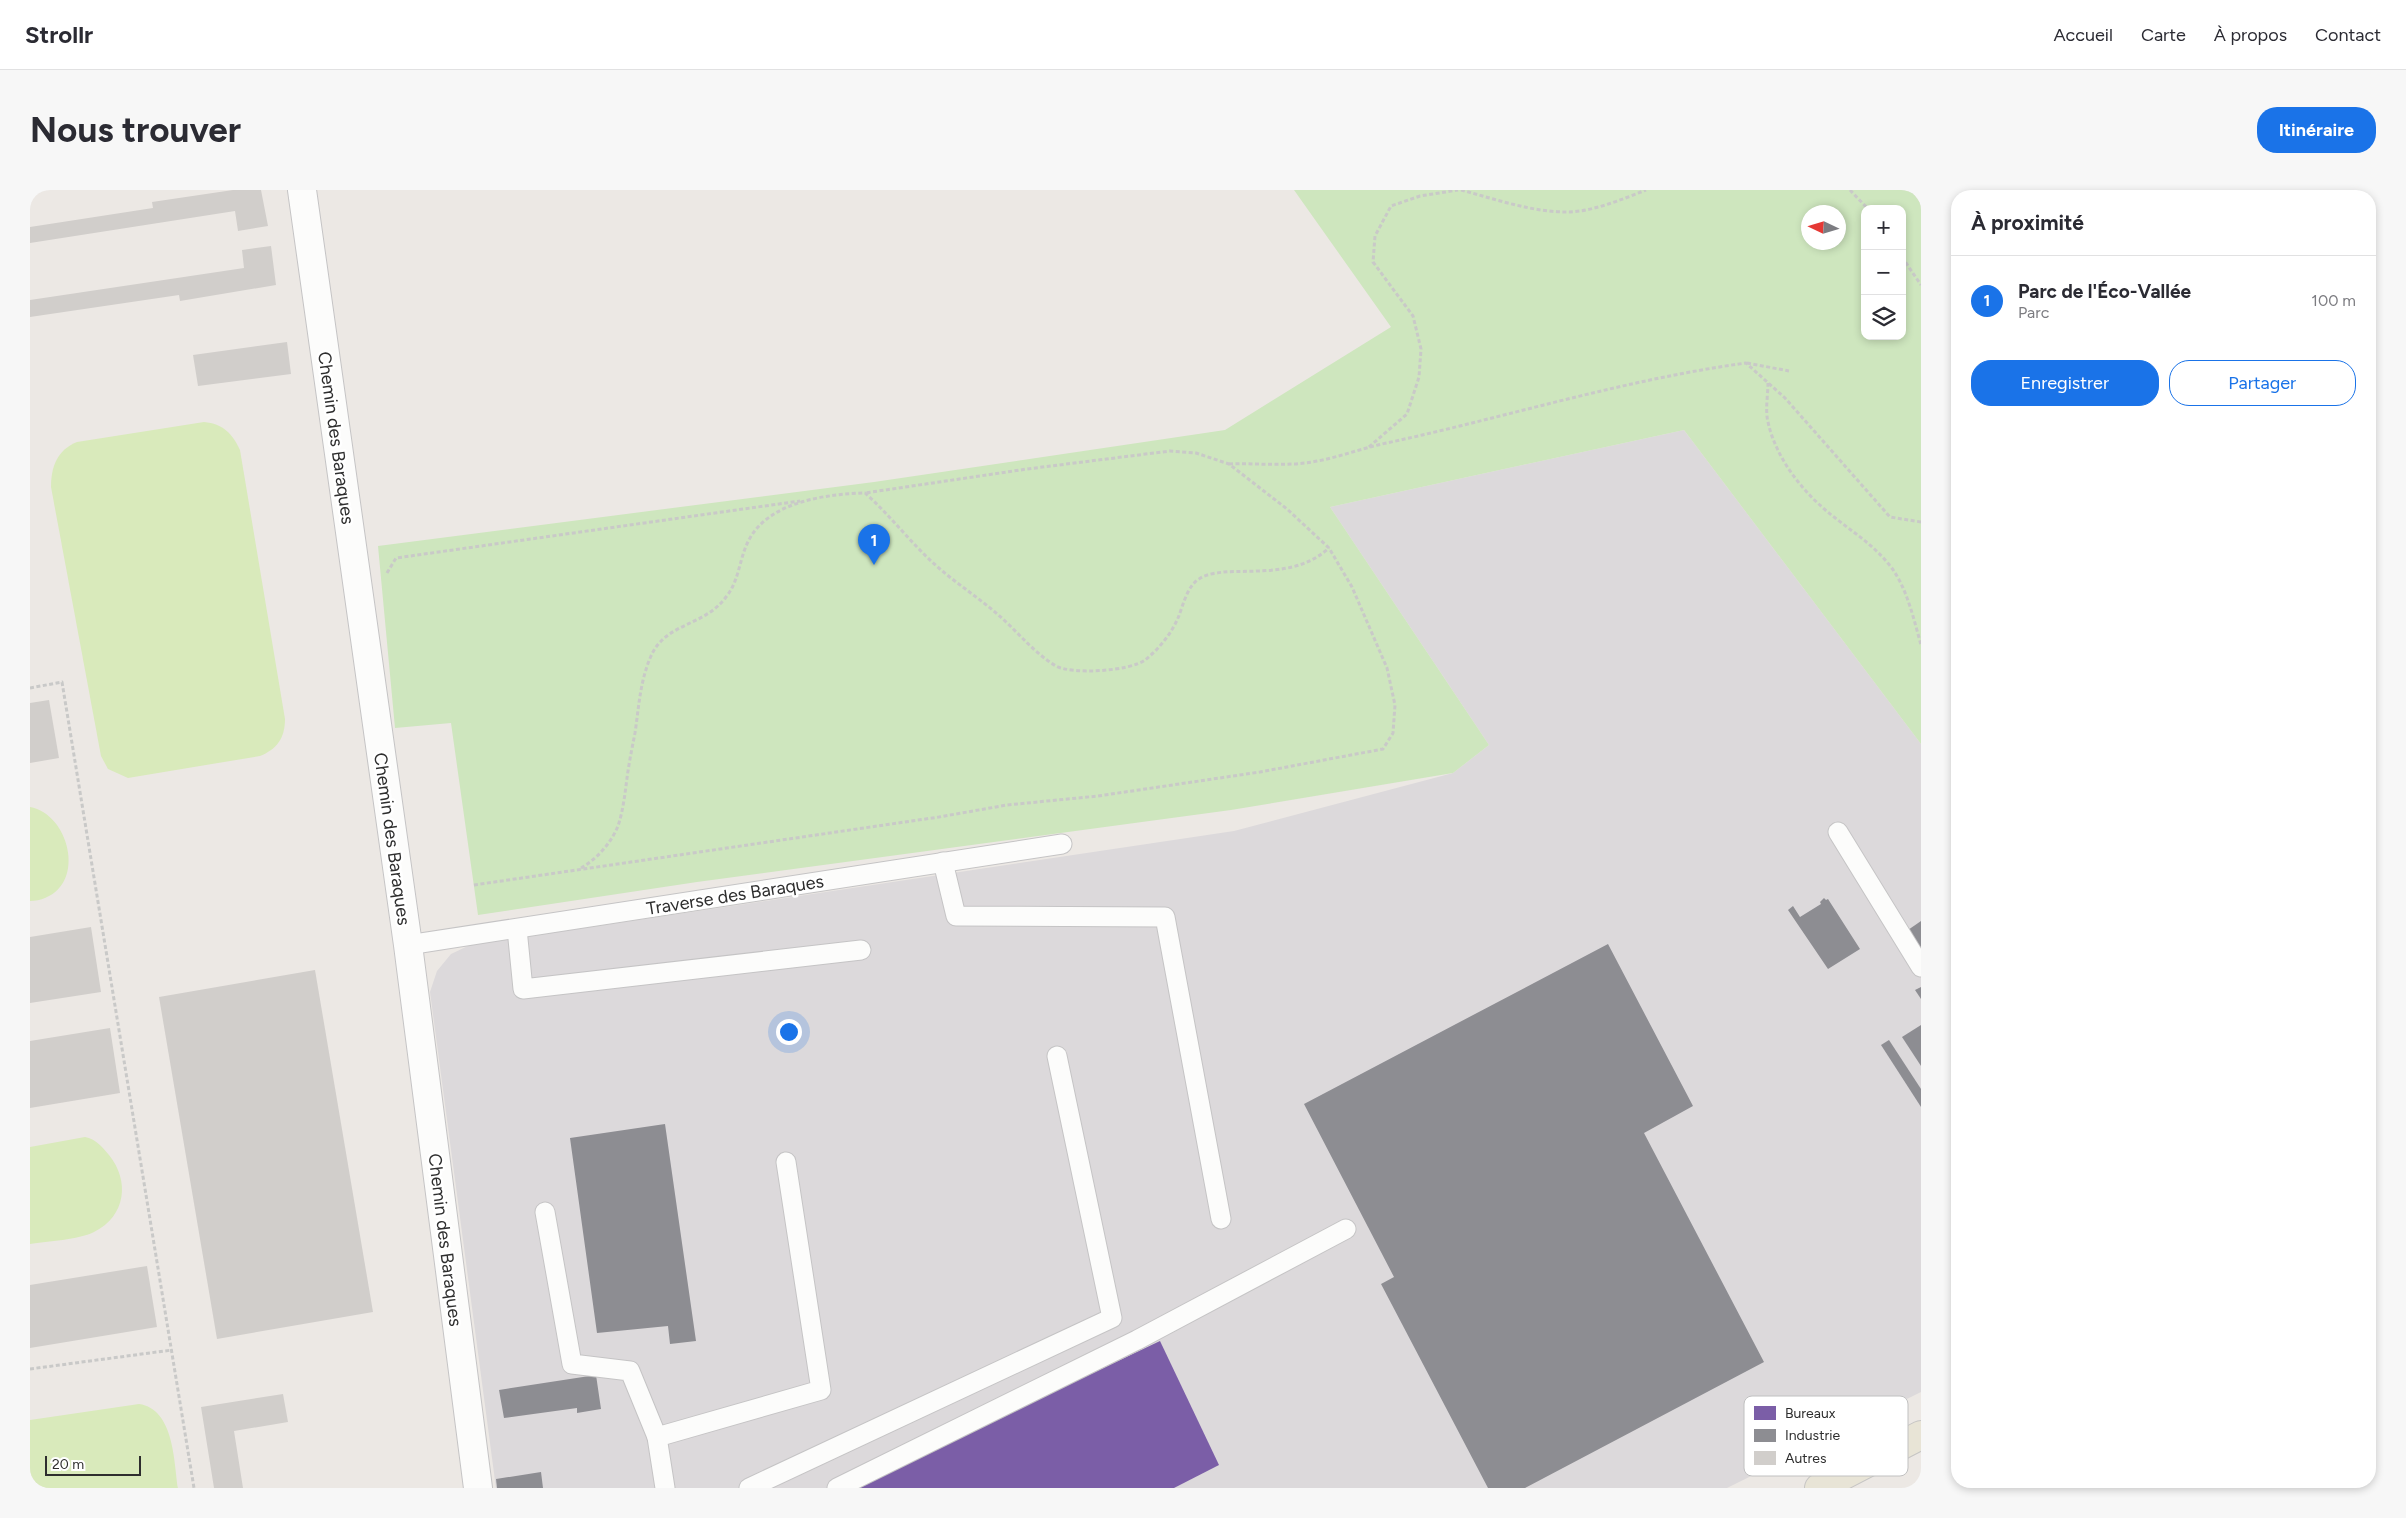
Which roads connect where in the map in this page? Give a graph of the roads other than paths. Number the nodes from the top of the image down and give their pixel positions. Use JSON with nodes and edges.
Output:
{"nodes":[{"id":1,"x":302,"y":190,"type":"edge"},
{"id":2,"x":1838,"y":832,"type":"dead end"},
{"id":3,"x":1062,"y":844,"type":"dead end"},
{"id":4,"x":943,"y":862,"type":"junction"},
{"id":5,"x":517,"y":929,"type":"junction"},
{"id":6,"x":408,"y":945,"type":"junction"},
{"id":7,"x":861,"y":950,"type":"dead end"},
{"id":8,"x":1921,"y":967,"type":"edge"},
{"id":9,"x":1057,"y":1056,"type":"dead end"},
{"id":10,"x":786,"y":1162,"type":"dead end"},
{"id":11,"x":546,"y":1212,"type":"dead end"},
{"id":12,"x":1221,"y":1219,"type":"dead end"},
{"id":13,"x":1346,"y":1229,"type":"dead end"},
{"id":14,"x":1921,"y":1435,"type":"edge"},
{"id":15,"x":657,"y":1438,"type":"junction"},
{"id":16,"x":1908,"y":1442,"type":"edge"},
{"id":17,"x":1842,"y":1476,"type":"edge"},
{"id":18,"x":478,"y":1488,"type":"edge"},
{"id":19,"x":665,"y":1488,"type":"edge"},
{"id":20,"x":750,"y":1488,"type":"edge"},
{"id":21,"x":838,"y":1488,"type":"edge"},
{"id":22,"x":1819,"y":1488,"type":"edge"}],
"edges":[{"from":1,"to":6,"type":"street","name":"Chemin des Baraques"},
{"from":2,"to":8,"type":"lane"},
{"from":3,"to":4,"type":"lane","name":"Traverse des Baraques"},
{"from":4,"to":5,"type":"lane","name":"Traverse des Baraques"},
{"from":4,"to":12,"type":"lane"},
{"from":5,"to":6,"type":"lane","name":"Traverse des Baraques"},
{"from":5,"to":7,"type":"lane"},
{"from":6,"to":18,"type":"street","name":"Chemin des Baraques"},
{"from":9,"to":20,"type":"lane"},
{"from":10,"to":15,"type":"lane"},
{"from":11,"to":15,"type":"lane"},
{"from":13,"to":21,"type":"lane"},
{"from":14,"to":16,"type":"main road"},
{"from":15,"to":19,"type":"lane"},
{"from":17,"to":22,"type":"main road"}]}
